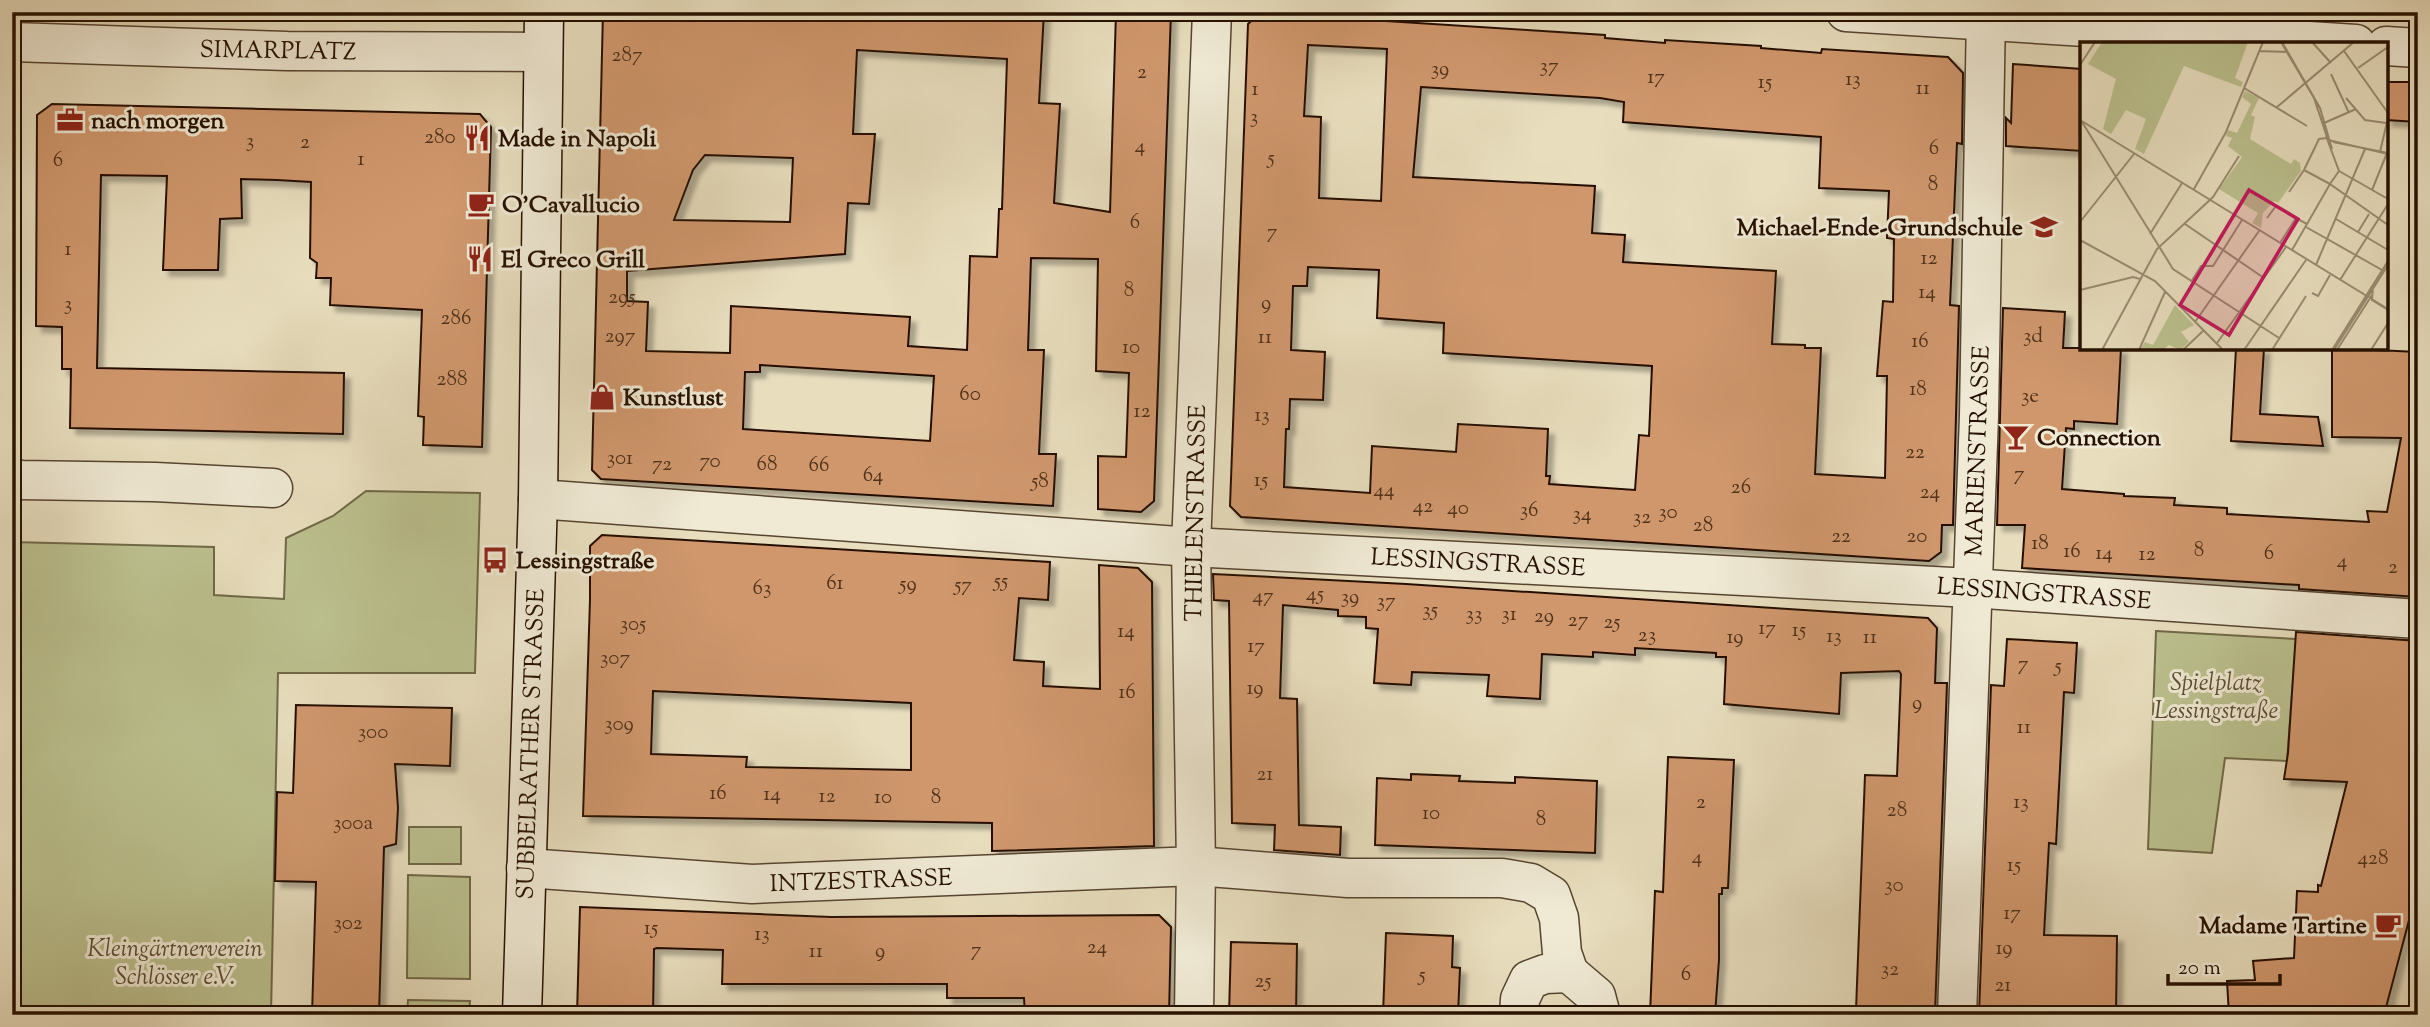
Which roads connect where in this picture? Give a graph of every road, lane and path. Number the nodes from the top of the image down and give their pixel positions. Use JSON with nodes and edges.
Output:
{"nodes":[{"id":1,"x":544,"y":12,"type":"edge"},
{"id":2,"x":1212,"y":12,"type":"edge"},
{"id":3,"x":1846,"y":12,"type":"edge"},
{"id":4,"x":1986,"y":16,"type":"edge"},
{"id":5,"x":12,"y":42,"type":"edge"},
{"id":6,"x":2330,"y":42,"type":"edge"},
{"id":7,"x":2388,"y":46,"type":"edge"},
{"id":8,"x":2418,"y":48,"type":"edge"},
{"id":9,"x":543,"y":52,"type":"junction"},
{"id":10,"x":12,"y":477,"type":"edge"},
{"id":11,"x":273,"y":488,"type":"dead end"},
{"id":12,"x":538,"y":499,"type":"junction"},
{"id":13,"x":1191,"y":547,"type":"junction"},
{"id":14,"x":1972,"y":587,"type":"junction"},
{"id":15,"x":2418,"y":619,"type":"edge"},
{"id":16,"x":1196,"y":866,"type":"junction"},
{"id":17,"x":526,"y":868,"type":"junction"},
{"id":18,"x":1569,"y":973,"type":"junction"},
{"id":19,"x":522,"y":1015,"type":"edge"},
{"id":20,"x":1194,"y":1015,"type":"edge"},
{"id":21,"x":1519,"y":1015,"type":"edge"},
{"id":22,"x":1601,"y":1015,"type":"edge"},
{"id":23,"x":1957,"y":1015,"type":"edge"}],
"edges":[{"from":1,"to":9,"type":"street","name":"SUBBELRATHER STRASSE"},
{"from":2,"to":13,"type":"street","name":"THIELENSTRASSE"},
{"from":3,"to":4,"type":"street"},
{"from":4,"to":6,"type":"street"},
{"from":4,"to":14,"type":"street","name":"MARIENSTRASSE"},
{"from":5,"to":9,"type":"street","name":"SIMARPLATZ"},
{"from":7,"to":8,"type":"street"},
{"from":9,"to":12,"type":"street","name":"SUBBELRATHER STRASSE"},
{"from":10,"to":11,"type":"street"},
{"from":12,"to":13,"type":"street","name":"LESSINGSTRASSE"},
{"from":12,"to":17,"type":"street","name":"SUBBELRATHER STRASSE"},
{"from":13,"to":14,"type":"street","name":"LESSINGSTRASSE"},
{"from":13,"to":16,"type":"street","name":"THIELENSTRASSE"},
{"from":14,"to":15,"type":"street","name":"LESSINGSTRASSE"},
{"from":14,"to":23,"type":"street","name":"MARIENSTRASSE"},
{"from":16,"to":17,"type":"street","name":"INTZESTRASSE"},
{"from":16,"to":18,"type":"street","name":"INTZESTRASSE"},
{"from":16,"to":20,"type":"street","name":"THIELENSTRASSE"},
{"from":17,"to":19,"type":"street","name":"SUBBELRATHER STRASSE"},
{"from":18,"to":21,"type":"street"},
{"from":18,"to":22,"type":"street"}]}
